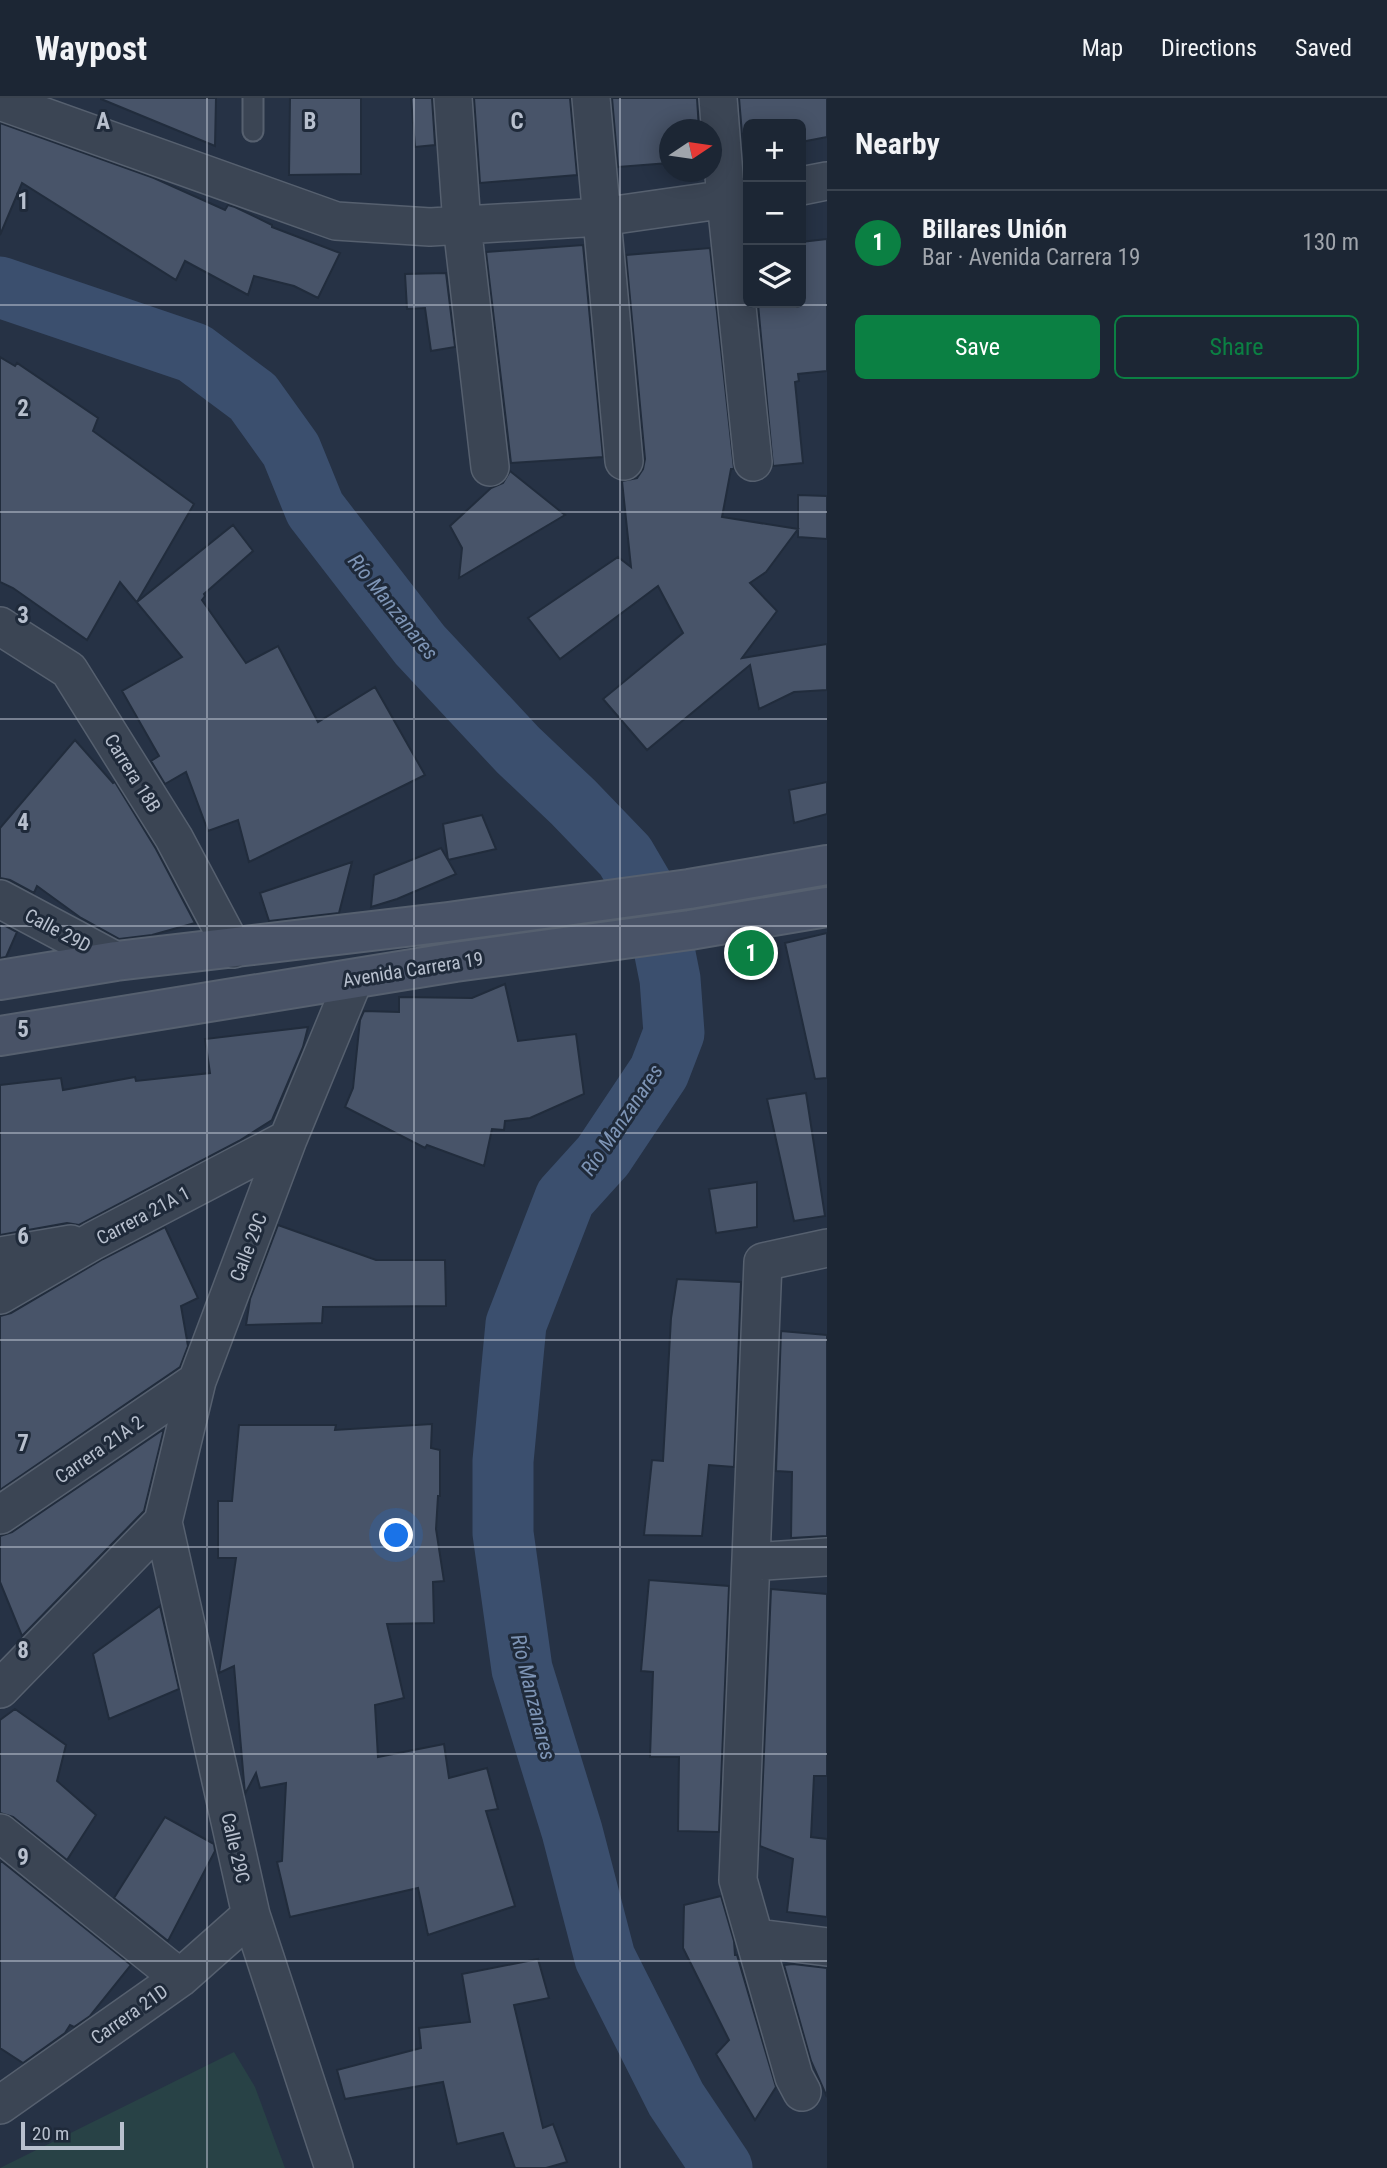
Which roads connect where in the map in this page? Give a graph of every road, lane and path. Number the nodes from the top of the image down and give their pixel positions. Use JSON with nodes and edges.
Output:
{"nodes":[{"id":1,"x":253,"y":98,"type":"edge"},
{"id":2,"x":453,"y":98,"type":"edge"},
{"id":3,"x":590,"y":98,"type":"edge"},
{"id":4,"x":718,"y":98,"type":"edge"},
{"id":5,"x":0,"y":101,"type":"edge"},
{"id":6,"x":253,"y":131,"type":"dead end"},
{"id":7,"x":827,"y":181,"type":"edge"},
{"id":8,"x":806,"y":185,"type":"edge"},
{"id":9,"x":737,"y":199,"type":"edge"},
{"id":10,"x":601,"y":217,"type":"junction"},
{"id":11,"x":463,"y":225,"type":"junction"},
{"id":12,"x":624,"y":461,"type":"dead end"},
{"id":13,"x":753,"y":462,"type":"dead end"},
{"id":14,"x":490,"y":467,"type":"dead end"},
{"id":15,"x":0,"y":626,"type":"edge"},
{"id":16,"x":827,"y":865,"type":"edge"},
{"id":17,"x":0,"y":899,"type":"edge"},
{"id":18,"x":827,"y":907,"type":"edge"},
{"id":19,"x":233,"y":949,"type":"junction"},
{"id":20,"x":116,"y":961,"type":"junction"},
{"id":21,"x":354,"y":979,"type":"junction"},
{"id":22,"x":0,"y":980,"type":"edge"},
{"id":23,"x":0,"y":1036,"type":"edge"},
{"id":24,"x":288,"y":1139,"type":"junction"},
{"id":25,"x":93,"y":1241,"type":"junction"},
{"id":26,"x":827,"y":1248,"type":"edge"},
{"id":27,"x":0,"y":1255,"type":"edge"},
{"id":28,"x":0,"y":1295,"type":"edge"},
{"id":29,"x":197,"y":1381,"type":"junction"},
{"id":30,"x":0,"y":1515,"type":"edge"},
{"id":31,"x":163,"y":1522,"type":"junction"},
{"id":32,"x":827,"y":1557,"type":"edge"},
{"id":33,"x":751,"y":1562,"type":"junction"},
{"id":34,"x":0,"y":1689,"type":"edge"},
{"id":35,"x":0,"y":1833,"type":"edge"},
{"id":36,"x":251,"y":1915,"type":"junction"},
{"id":37,"x":756,"y":1938,"type":"junction"},
{"id":38,"x":827,"y":1947,"type":"edge"},
{"id":39,"x":180,"y":1978,"type":"junction"},
{"id":40,"x":802,"y":2092,"type":"dead end"},
{"id":41,"x":0,"y":2105,"type":"edge"},
{"id":42,"x":334,"y":2168,"type":"edge"}],
"edges":[{"from":1,"to":6,"type":"lane"},
{"from":2,"to":11,"type":"street"},
{"from":3,"to":10,"type":"street"},
{"from":4,"to":9,"type":"street"},
{"from":5,"to":11,"type":"street"},
{"from":7,"to":8,"type":"street"},
{"from":9,"to":10,"type":"street"},
{"from":9,"to":13,"type":"street"},
{"from":10,"to":11,"type":"street"},
{"from":10,"to":12,"type":"street"},
{"from":11,"to":14,"type":"street"},
{"from":15,"to":19,"type":"street","name":"Carrera 18B"},
{"from":16,"to":19,"type":"main road"},
{"from":17,"to":20,"type":"street","name":"Calle 29D"},
{"from":18,"to":21,"type":"main road","name":"Avenida Carrera 19"},
{"from":19,"to":20,"type":"main road"},
{"from":20,"to":22,"type":"main road"},
{"from":21,"to":23,"type":"main road","name":"Avenida Carrera 19"},
{"from":21,"to":24,"type":"street","name":"Calle 29C"},
{"from":24,"to":25,"type":"street","name":"Carrera 21A 1"},
{"from":24,"to":29,"type":"street","name":"Calle 29C"},
{"from":25,"to":27,"type":"street"},
{"from":25,"to":28,"type":"street","name":"Carrera 21A 1"},
{"from":26,"to":33,"type":"street"},
{"from":29,"to":30,"type":"street","name":"Carrera 21A 2"},
{"from":29,"to":31,"type":"street","name":"Calle 29C"},
{"from":31,"to":34,"type":"street"},
{"from":31,"to":36,"type":"street","name":"Calle 29C"},
{"from":32,"to":33,"type":"street"},
{"from":33,"to":37,"type":"street"},
{"from":35,"to":39,"type":"street"},
{"from":36,"to":39,"type":"street","name":"Carrera 21D"},
{"from":36,"to":42,"type":"street","name":"Calle 29C"},
{"from":37,"to":38,"type":"street"},
{"from":37,"to":40,"type":"street"},
{"from":39,"to":41,"type":"street","name":"Carrera 21D"}]}
